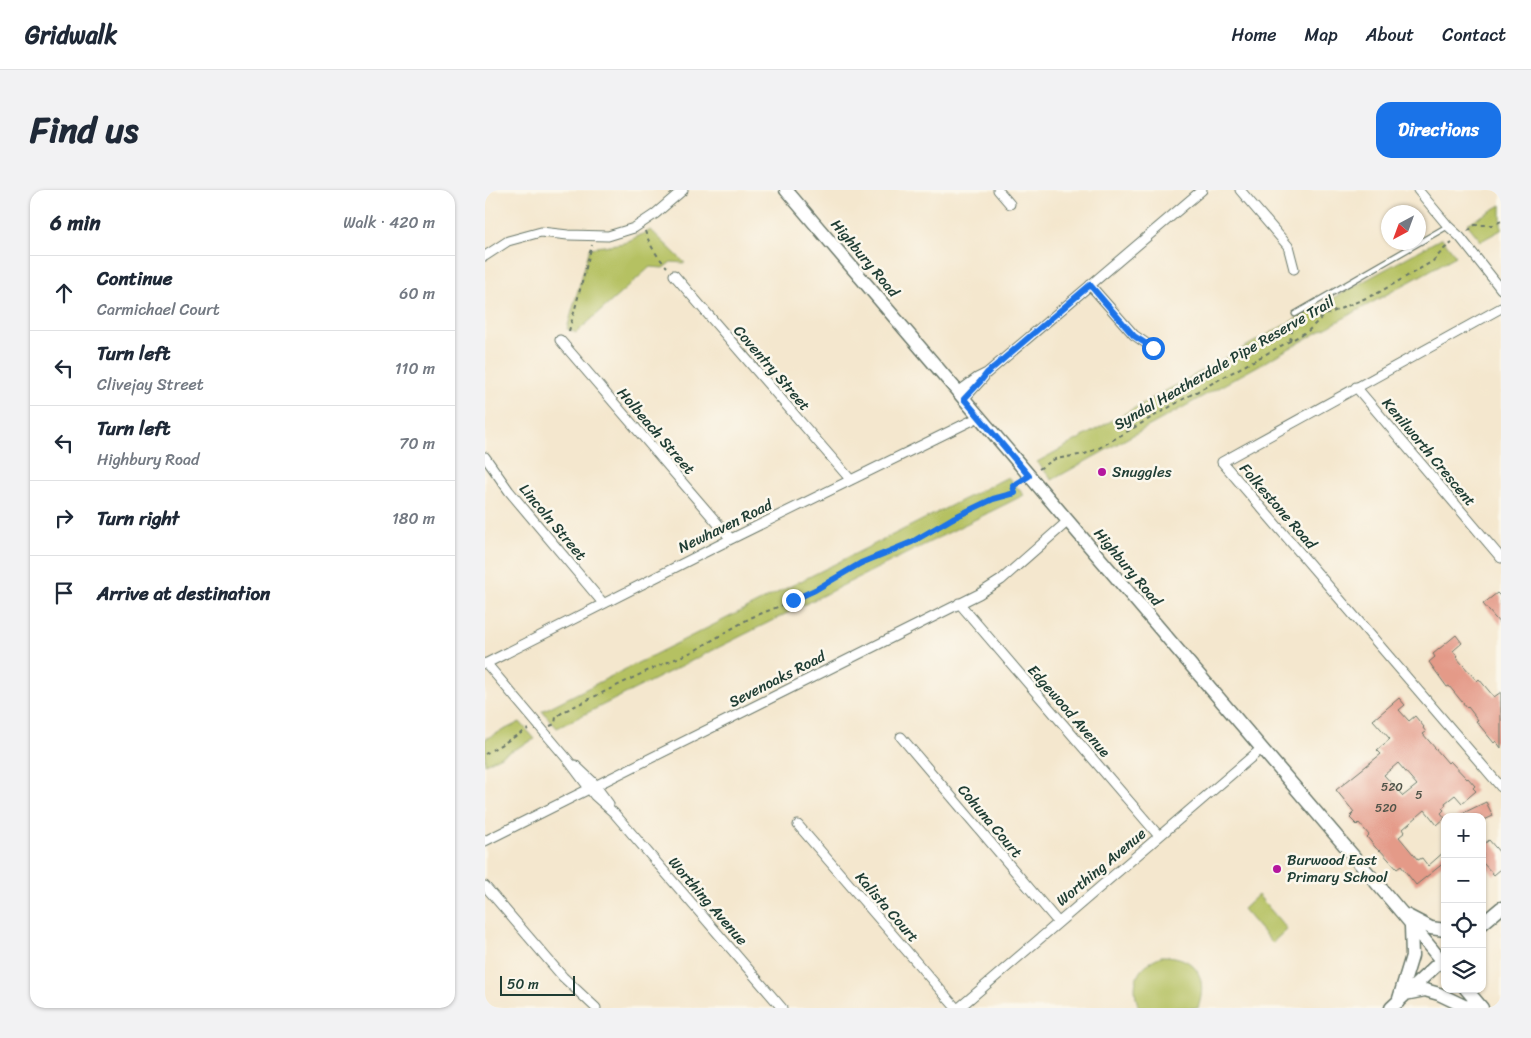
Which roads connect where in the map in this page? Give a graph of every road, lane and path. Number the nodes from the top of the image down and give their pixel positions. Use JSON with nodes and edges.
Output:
{"nodes":[{"id":1,"x":683,"y":190,"type":"edge"},
{"id":2,"x":786,"y":190,"type":"edge"},
{"id":3,"x":998,"y":190,"type":"edge"},
{"id":4,"x":1202,"y":190,"type":"edge"},
{"id":5,"x":1240,"y":190,"type":"edge"},
{"id":6,"x":1418,"y":190,"type":"edge"},
{"id":7,"x":1010,"y":204,"type":"dead end"},
{"id":8,"x":1501,"y":221,"type":"edge"},
{"id":9,"x":1448,"y":226,"type":"junction"},
{"id":10,"x":645,"y":232,"type":"dead end"},
{"id":11,"x":1460,"y":237,"type":"junction"},
{"id":12,"x":592,"y":245,"type":"dead end"},
{"id":13,"x":485,"y":256,"type":"edge"},
{"id":14,"x":667,"y":266,"type":"dead end"},
{"id":15,"x":1294,"y":269,"type":"dead end"},
{"id":16,"x":674,"y":275,"type":"dead end"},
{"id":17,"x":1090,"y":285,"type":"junction"},
{"id":18,"x":1501,"y":290,"type":"edge"},
{"id":19,"x":1501,"y":308,"type":"edge"},
{"id":20,"x":1295,"y":314,"type":"joint"},
{"id":21,"x":569,"y":331,"type":"dead end"},
{"id":22,"x":560,"y":340,"type":"dead end"},
{"id":23,"x":1290,"y":341,"type":"junction"},
{"id":24,"x":1153,"y":348,"type":"dead end"},
{"id":25,"x":1356,"y":387,"type":"junction"},
{"id":26,"x":961,"y":395,"type":"junction"},
{"id":27,"x":979,"y":417,"type":"junction"},
{"id":28,"x":485,"y":457,"type":"edge"},
{"id":29,"x":1029,"y":476,"type":"junction"},
{"id":30,"x":850,"y":480,"type":"junction"},
{"id":31,"x":1068,"y":521,"type":"junction"},
{"id":32,"x":731,"y":539,"type":"junction"},
{"id":33,"x":1501,"y":558,"type":"edge"},
{"id":34,"x":603,"y":602,"type":"junction"},
{"id":35,"x":959,"y":604,"type":"junction"},
{"id":36,"x":486,"y":664,"type":"edge"},
{"id":37,"x":529,"y":729,"type":"dead end"},
{"id":38,"x":543,"y":730,"type":"junction"},
{"id":39,"x":901,"y":737,"type":"dead end"},
{"id":40,"x":1261,"y":749,"type":"junction"},
{"id":41,"x":485,"y":754,"type":"edge"},
{"id":42,"x":592,"y":787,"type":"junction"},
{"id":43,"x":1501,"y":787,"type":"edge"},
{"id":44,"x":798,"y":825,"type":"dead end"},
{"id":45,"x":1159,"y":836,"type":"junction"},
{"id":46,"x":485,"y":841,"type":"edge"},
{"id":47,"x":485,"y":886,"type":"edge"},
{"id":48,"x":1501,"y":908,"type":"edge"},
{"id":49,"x":1402,"y":913,"type":"junction"},
{"id":50,"x":1486,"y":921,"type":"edge"},
{"id":51,"x":1058,"y":922,"type":"junction"},
{"id":52,"x":1411,"y":926,"type":"junction"},
{"id":53,"x":1441,"y":929,"type":"edge"},
{"id":54,"x":1441,"y":959,"type":"edge"},
{"id":55,"x":1441,"y":963,"type":"edge"},
{"id":56,"x":1469,"y":993,"type":"edge"},
{"id":57,"x":969,"y":1000,"type":"junction"},
{"id":58,"x":1398,"y":1001,"type":"edge"},
{"id":59,"x":976,"y":1007,"type":"edge"},
{"id":60,"x":597,"y":1008,"type":"edge"},
{"id":61,"x":782,"y":1008,"type":"edge"},
{"id":62,"x":958,"y":1008,"type":"edge"},
{"id":63,"x":1481,"y":1008,"type":"edge"}],
"edges":[{"from":1,"to":13,"type":"street"},
{"from":2,"to":26,"type":"main road","name":"Highbury Road"},
{"from":3,"to":7,"type":"street"},
{"from":4,"to":17,"type":"street"},
{"from":5,"to":15,"type":"street"},
{"from":6,"to":9,"type":"street"},
{"from":8,"to":11,"type":"path","name":"Syndal Heatherdale Pipe Reserve Trail"},
{"from":9,"to":11,"type":"street"},
{"from":9,"to":20,"type":"lane"},
{"from":10,"to":14,"type":"path"},
{"from":11,"to":18,"type":"street"},
{"from":11,"to":23,"type":"path","name":"Syndal Heatherdale Pipe Reserve Trail"},
{"from":12,"to":21,"type":"path"},
{"from":16,"to":30,"type":"street","name":"Coventry Street"},
{"from":17,"to":24,"type":"street"},
{"from":17,"to":26,"type":"street"},
{"from":19,"to":25,"type":"street","name":"Folkestone Road"},
{"from":20,"to":23,"type":"path"},
{"from":22,"to":32,"type":"street","name":"Holbeach Street"},
{"from":23,"to":29,"type":"path","name":"Syndal Heatherdale Pipe Reserve Trail"},
{"from":25,"to":33,"type":"street","name":"Kenilworth Crescent"},
{"from":25,"to":43,"type":"street","name":"Folkestone Road"},
{"from":26,"to":27,"type":"main road","name":"Highbury Road"},
{"from":27,"to":29,"type":"main road","name":"Highbury Road"},
{"from":27,"to":30,"type":"street","name":"Newhaven Road"},
{"from":28,"to":34,"type":"street","name":"Lincoln Street"},
{"from":29,"to":31,"type":"main road","name":"Highbury Road"},
{"from":29,"to":38,"type":"path","name":"Syndal Heatherdale Pipe Reserve Trail"},
{"from":30,"to":32,"type":"street","name":"Newhaven Road"},
{"from":31,"to":35,"type":"street","name":"Sevenoaks Road"},
{"from":31,"to":40,"type":"main road","name":"Highbury Road"},
{"from":32,"to":34,"type":"street","name":"Newhaven Road"},
{"from":34,"to":36,"type":"street","name":"Newhaven Road"},
{"from":35,"to":42,"type":"street","name":"Sevenoaks Road"},
{"from":35,"to":45,"type":"street","name":"Edgewood Avenue"},
{"from":36,"to":38,"type":"street","name":"Worthing Avenue"},
{"from":37,"to":41,"type":"path"},
{"from":38,"to":42,"type":"street","name":"Worthing Avenue"},
{"from":39,"to":51,"type":"street","name":"Cohuna Court"},
{"from":40,"to":45,"type":"street","name":"Worthing Avenue"},
{"from":40,"to":49,"type":"main road","name":"Highbury Road"},
{"from":42,"to":46,"type":"street","name":"Sevenoaks Road"},
{"from":42,"to":61,"type":"street","name":"Worthing Avenue"},
{"from":44,"to":62,"type":"street","name":"Kalista Court"},
{"from":45,"to":51,"type":"street","name":"Worthing Avenue"},
{"from":47,"to":60,"type":"street"},
{"from":48,"to":50,"type":"main road"},
{"from":49,"to":52,"type":"main road","name":"Highbury Road"},
{"from":49,"to":53,"type":"main road"},
{"from":51,"to":57,"type":"street","name":"Worthing Avenue"},
{"from":52,"to":54,"type":"main road","name":"Highbury Road"},
{"from":52,"to":58,"type":"main road"},
{"from":55,"to":58,"type":"main road"},
{"from":56,"to":63,"type":"main road"},
{"from":57,"to":59,"type":"street"},
{"from":57,"to":62,"type":"street","name":"Worthing Avenue"},
{"from":58,"to":63,"type":"main road"}]}
